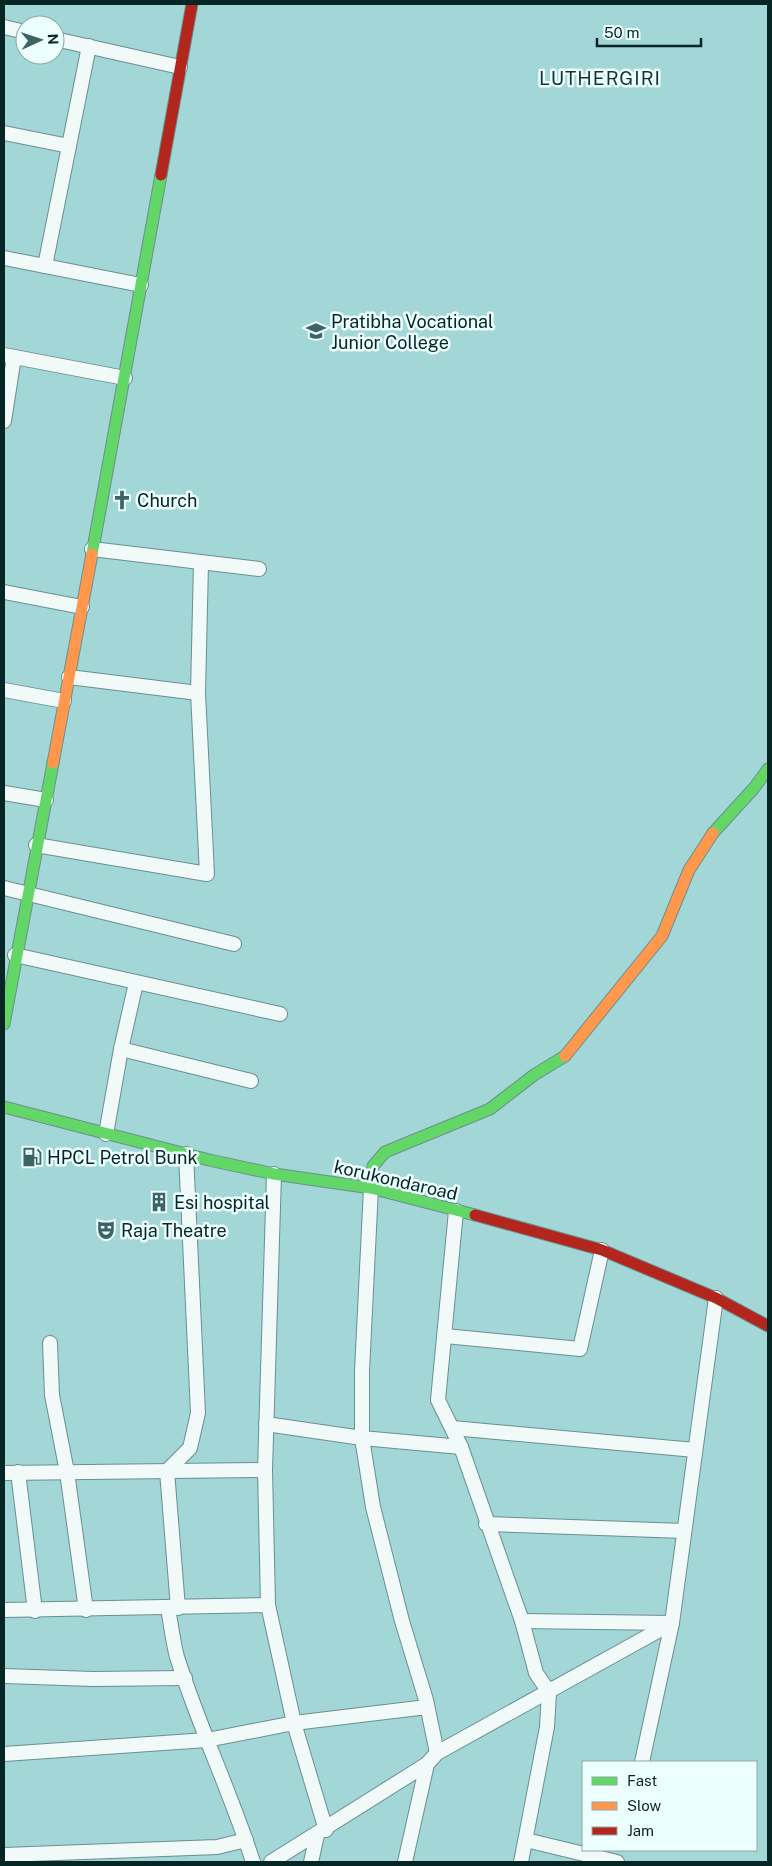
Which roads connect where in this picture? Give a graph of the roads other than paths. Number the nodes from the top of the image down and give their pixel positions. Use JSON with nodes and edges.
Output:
{"nodes":[{"id":1,"x":192,"y":4,"type":"edge"},
{"id":2,"x":65,"y":41,"type":"edge"},
{"id":3,"x":89,"y":46,"type":"junction"},
{"id":4,"x":180,"y":67,"type":"junction"},
{"id":5,"x":4,"y":133,"type":"edge"},
{"id":6,"x":69,"y":146,"type":"junction"},
{"id":7,"x":4,"y":258,"type":"edge"},
{"id":8,"x":45,"y":266,"type":"junction"},
{"id":9,"x":141,"y":285,"type":"junction"},
{"id":10,"x":9,"y":356,"type":"edge"},
{"id":11,"x":125,"y":378,"type":"junction"},
{"id":12,"x":4,"y":422,"type":"edge"},
{"id":13,"x":92,"y":549,"type":"junction"},
{"id":14,"x":201,"y":562,"type":"junction"},
{"id":15,"x":258,"y":570,"type":"dead end"},
{"id":16,"x":4,"y":592,"type":"edge"},
{"id":17,"x":82,"y":607,"type":"junction"},
{"id":18,"x":69,"y":677,"type":"junction"},
{"id":19,"x":4,"y":690,"type":"edge"},
{"id":20,"x":198,"y":692,"type":"junction"},
{"id":21,"x":64,"y":701,"type":"junction"},
{"id":22,"x":768,"y":770,"type":"edge"},
{"id":23,"x":4,"y":793,"type":"edge"},
{"id":24,"x":46,"y":800,"type":"junction"},
{"id":25,"x":36,"y":844,"type":"junction"},
{"id":26,"x":4,"y":888,"type":"edge"},
{"id":27,"x":27,"y":893,"type":"junction"},
{"id":28,"x":234,"y":944,"type":"dead end"},
{"id":29,"x":16,"y":954,"type":"junction"},
{"id":30,"x":8,"y":980,"type":"edge"},
{"id":31,"x":136,"y":983,"type":"junction"},
{"id":32,"x":280,"y":1014,"type":"dead end"},
{"id":33,"x":4,"y":1024,"type":"edge"},
{"id":34,"x":120,"y":1049,"type":"junction"},
{"id":35,"x":251,"y":1081,"type":"dead end"},
{"id":36,"x":4,"y":1107,"type":"edge"},
{"id":37,"x":106,"y":1134,"type":"junction"},
{"id":38,"x":186,"y":1154,"type":"junction"},
{"id":39,"x":274,"y":1174,"type":"junction"},
{"id":40,"x":371,"y":1188,"type":"junction"},
{"id":41,"x":456,"y":1210,"type":"junction"},
{"id":42,"x":602,"y":1250,"type":"junction"},
{"id":43,"x":716,"y":1298,"type":"junction"},
{"id":44,"x":768,"y":1326,"type":"edge"},
{"id":45,"x":445,"y":1336,"type":"junction"},
{"id":46,"x":50,"y":1343,"type":"dead end"},
{"id":47,"x":266,"y":1424,"type":"junction"},
{"id":48,"x":452,"y":1428,"type":"junction"},
{"id":49,"x":362,"y":1438,"type":"junction"},
{"id":50,"x":461,"y":1447,"type":"junction"},
{"id":51,"x":695,"y":1450,"type":"junction"},
{"id":52,"x":265,"y":1470,"type":"junction"},
{"id":53,"x":167,"y":1471,"type":"junction"},
{"id":54,"x":67,"y":1472,"type":"junction"},
{"id":55,"x":11,"y":1473,"type":"edge"},
{"id":56,"x":486,"y":1524,"type":"junction"},
{"id":57,"x":684,"y":1531,"type":"junction"},
{"id":58,"x":268,"y":1606,"type":"junction"},
{"id":59,"x":173,"y":1608,"type":"junction"},
{"id":60,"x":4,"y":1610,"type":"edge"},
{"id":61,"x":86,"y":1610,"type":"junction"},
{"id":62,"x":35,"y":1611,"type":"junction"},
{"id":63,"x":522,"y":1621,"type":"junction"},
{"id":64,"x":672,"y":1623,"type":"junction"},
{"id":65,"x":4,"y":1676,"type":"edge"},
{"id":66,"x":185,"y":1678,"type":"junction"},
{"id":67,"x":548,"y":1692,"type":"junction"},
{"id":68,"x":427,"y":1707,"type":"junction"},
{"id":69,"x":294,"y":1723,"type":"junction"},
{"id":70,"x":207,"y":1740,"type":"junction"},
{"id":71,"x":437,"y":1753,"type":"junction"},
{"id":72,"x":4,"y":1754,"type":"edge"},
{"id":73,"x":642,"y":1761,"type":"edge"},
{"id":74,"x":428,"y":1764,"type":"junction"},
{"id":75,"x":322,"y":1832,"type":"junction"},
{"id":76,"x":246,"y":1840,"type":"junction"},
{"id":77,"x":526,"y":1840,"type":"junction"},
{"id":78,"x":4,"y":1855,"type":"edge"},
{"id":79,"x":253,"y":1862,"type":"edge"},
{"id":80,"x":271,"y":1862,"type":"edge"},
{"id":81,"x":311,"y":1862,"type":"edge"},
{"id":82,"x":405,"y":1862,"type":"edge"},
{"id":83,"x":520,"y":1862,"type":"edge"},
{"id":84,"x":618,"y":1862,"type":"edge"}],
"edges":[{"from":1,"to":4,"type":"main road"},
{"from":2,"to":3,"type":"street"},
{"from":3,"to":4,"type":"street"},
{"from":3,"to":6,"type":"street"},
{"from":4,"to":9,"type":"main road"},
{"from":5,"to":6,"type":"street"},
{"from":6,"to":8,"type":"street"},
{"from":7,"to":8,"type":"street"},
{"from":8,"to":9,"type":"street"},
{"from":9,"to":11,"type":"main road"},
{"from":10,"to":11,"type":"street"},
{"from":10,"to":12,"type":"street"},
{"from":11,"to":13,"type":"main road"},
{"from":13,"to":14,"type":"street"},
{"from":13,"to":17,"type":"main road"},
{"from":14,"to":15,"type":"street"},
{"from":14,"to":20,"type":"street"},
{"from":16,"to":17,"type":"street"},
{"from":17,"to":18,"type":"main road"},
{"from":18,"to":20,"type":"street"},
{"from":18,"to":21,"type":"main road"},
{"from":19,"to":21,"type":"street"},
{"from":20,"to":25,"type":"street"},
{"from":21,"to":24,"type":"main road"},
{"from":22,"to":40,"type":"main road"},
{"from":23,"to":24,"type":"street"},
{"from":24,"to":25,"type":"main road"},
{"from":25,"to":27,"type":"main road"},
{"from":26,"to":27,"type":"street"},
{"from":27,"to":28,"type":"street"},
{"from":27,"to":29,"type":"main road"},
{"from":29,"to":30,"type":"main road"},
{"from":29,"to":31,"type":"street"},
{"from":30,"to":33,"type":"main road"},
{"from":31,"to":32,"type":"street"},
{"from":31,"to":34,"type":"street"},
{"from":34,"to":35,"type":"street"},
{"from":34,"to":37,"type":"street"},
{"from":36,"to":37,"type":"main road","name":"korukondaroad"},
{"from":37,"to":38,"type":"main road","name":"korukondaroad"},
{"from":38,"to":39,"type":"main road","name":"korukondaroad"},
{"from":38,"to":53,"type":"street"},
{"from":39,"to":40,"type":"main road","name":"korukondaroad"},
{"from":39,"to":47,"type":"street"},
{"from":40,"to":41,"type":"main road","name":"korukondaroad"},
{"from":40,"to":49,"type":"street"},
{"from":41,"to":42,"type":"main road","name":"korukondaroad"},
{"from":41,"to":45,"type":"street"},
{"from":42,"to":43,"type":"main road","name":"korukondaroad"},
{"from":42,"to":45,"type":"street"},
{"from":43,"to":44,"type":"main road","name":"korukondaroad"},
{"from":43,"to":51,"type":"street"},
{"from":45,"to":48,"type":"street"},
{"from":46,"to":54,"type":"street"},
{"from":47,"to":49,"type":"street"},
{"from":47,"to":52,"type":"street"},
{"from":48,"to":50,"type":"street"},
{"from":48,"to":51,"type":"street"},
{"from":49,"to":50,"type":"street"},
{"from":49,"to":68,"type":"street"},
{"from":50,"to":56,"type":"street"},
{"from":51,"to":57,"type":"street"},
{"from":52,"to":53,"type":"street"},
{"from":52,"to":58,"type":"street"},
{"from":53,"to":54,"type":"street"},
{"from":53,"to":59,"type":"street"},
{"from":54,"to":55,"type":"street"},
{"from":54,"to":61,"type":"street"},
{"from":55,"to":62,"type":"street"},
{"from":56,"to":57,"type":"street"},
{"from":56,"to":63,"type":"street"},
{"from":57,"to":64,"type":"street"},
{"from":58,"to":59,"type":"street"},
{"from":58,"to":69,"type":"street"},
{"from":59,"to":61,"type":"street"},
{"from":59,"to":66,"type":"street"},
{"from":60,"to":62,"type":"street"},
{"from":61,"to":62,"type":"street"},
{"from":63,"to":64,"type":"street"},
{"from":63,"to":67,"type":"street"},
{"from":64,"to":67,"type":"street"},
{"from":64,"to":73,"type":"street"},
{"from":65,"to":66,"type":"street"},
{"from":66,"to":70,"type":"street"},
{"from":67,"to":71,"type":"street"},
{"from":67,"to":77,"type":"street"},
{"from":68,"to":69,"type":"street"},
{"from":68,"to":71,"type":"street"},
{"from":69,"to":70,"type":"street"},
{"from":69,"to":75,"type":"street"},
{"from":70,"to":72,"type":"street"},
{"from":70,"to":76,"type":"street"},
{"from":71,"to":74,"type":"street"},
{"from":74,"to":75,"type":"street"},
{"from":74,"to":82,"type":"street"},
{"from":75,"to":80,"type":"street"},
{"from":75,"to":81,"type":"street"},
{"from":76,"to":78,"type":"street"},
{"from":76,"to":79,"type":"street"},
{"from":77,"to":83,"type":"street"},
{"from":77,"to":84,"type":"street"}]}
